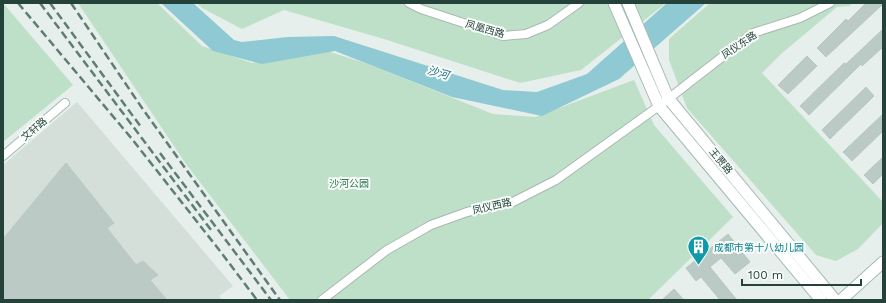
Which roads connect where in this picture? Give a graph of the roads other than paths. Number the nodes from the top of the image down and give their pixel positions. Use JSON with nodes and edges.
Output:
{"nodes":[{"id":1,"x":409,"y":3,"type":"edge"},
{"id":2,"x":579,"y":3,"type":"edge"},
{"id":3,"x":614,"y":3,"type":"edge"},
{"id":4,"x":830,"y":3,"type":"edge"},
{"id":5,"x":629,"y":6,"type":"edge"},
{"id":6,"x":668,"y":98,"type":"junction"},
{"id":7,"x":65,"y":103,"type":"dead end"},
{"id":8,"x":659,"y":106,"type":"junction"},
{"id":9,"x":3,"y":156,"type":"edge"},
{"id":10,"x":883,"y":262,"type":"edge"},
{"id":11,"x":322,"y":300,"type":"edge"},
{"id":12,"x":820,"y":300,"type":"edge"},
{"id":13,"x":835,"y":300,"type":"edge"},
{"id":14,"x":841,"y":300,"type":"edge"}],
"edges":[{"from":1,"to":2,"type":"street","name":"凤凰西路"},
{"from":3,"to":8,"type":"main road","name":"王贾路"},
{"from":4,"to":6,"type":"street","name":"凤仪东路"},
{"from":5,"to":6,"type":"main road","name":"王贾路"},
{"from":6,"to":8,"type":"street","name":"凤仪东路"},
{"from":6,"to":13,"type":"main road","name":"王贾路"},
{"from":7,"to":9,"type":"street","name":"文轩路"},
{"from":8,"to":11,"type":"street","name":"凤仪西路"},
{"from":8,"to":12,"type":"main road","name":"王贾路"},
{"from":10,"to":14,"type":"main road"}]}
